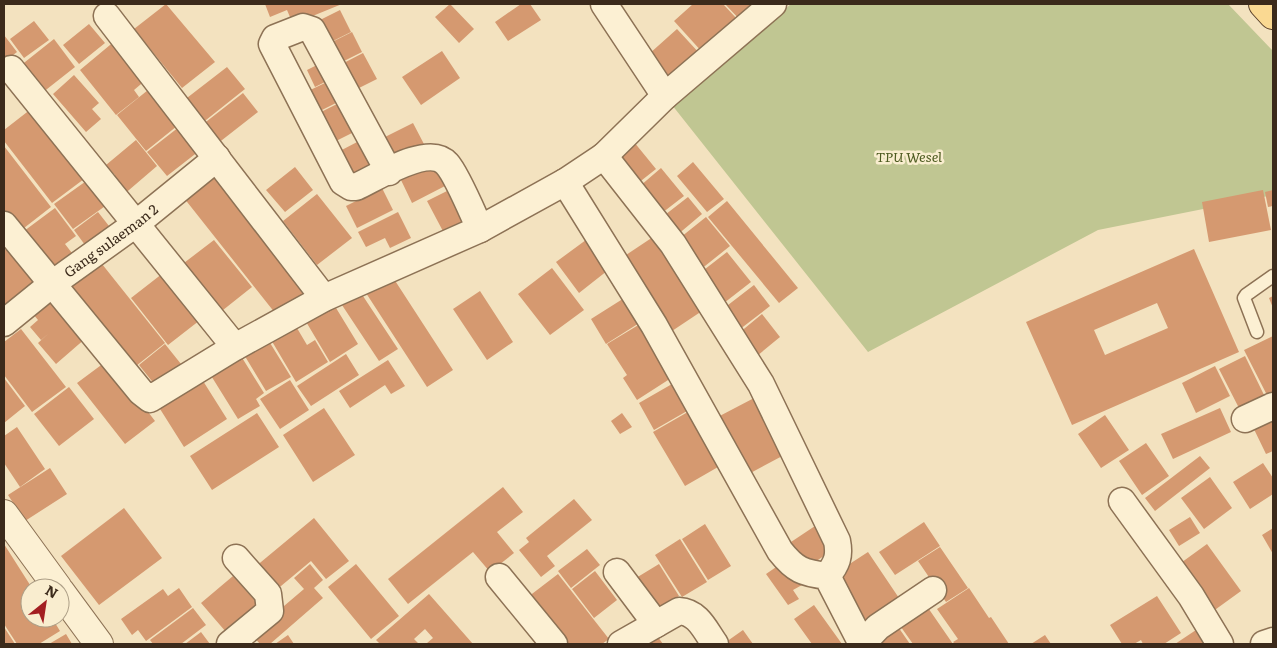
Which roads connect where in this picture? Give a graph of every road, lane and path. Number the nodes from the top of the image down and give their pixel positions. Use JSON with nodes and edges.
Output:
{"nodes":[{"id":1,"x":604,"y":4,"type":"edge"},
{"id":2,"x":773,"y":4,"type":"edge"},
{"id":3,"x":1263,"y":4,"type":"edge"},
{"id":4,"x":1273,"y":15,"type":"edge"},
{"id":5,"x":107,"y":16,"type":"dead end"},
{"id":6,"x":10,"y":68,"type":"dead end"},
{"id":7,"x":665,"y":96,"type":"junction"},
{"id":8,"x":604,"y":156,"type":"junction"},
{"id":9,"x":217,"y":158,"type":"junction"},
{"id":10,"x":388,"y":172,"type":"junction"},
{"id":11,"x":565,"y":182,"type":"junction"},
{"id":12,"x":136,"y":223,"type":"junction"},
{"id":13,"x":4,"y":225,"type":"edge"},
{"id":14,"x":480,"y":229,"type":"junction"},
{"id":15,"x":1273,"y":276,"type":"edge"},
{"id":16,"x":52,"y":284,"type":"junction"},
{"id":17,"x":324,"y":298,"type":"junction"},
{"id":18,"x":4,"y":323,"type":"edge"},
{"id":19,"x":1257,"y":332,"type":"dead end"},
{"id":20,"x":235,"y":346,"type":"junction"},
{"id":21,"x":1273,"y":406,"type":"edge"},
{"id":22,"x":1245,"y":419,"type":"dead end"},
{"id":23,"x":1122,"y":501,"type":"dead end"},
{"id":24,"x":4,"y":514,"type":"edge"},
{"id":25,"x":236,"y":558,"type":"dead end"},
{"id":26,"x":617,"y":572,"type":"dead end"},
{"id":27,"x":499,"y":576,"type":"dead end"},
{"id":28,"x":827,"y":576,"type":"junction"},
{"id":29,"x":51,"y":578,"type":"edge"},
{"id":30,"x":933,"y":590,"type":"dead end"},
{"id":31,"x":70,"y":605,"type":"edge"},
{"id":32,"x":656,"y":624,"type":"junction"},
{"id":33,"x":1273,"y":641,"type":"edge"},
{"id":34,"x":868,"y":642,"type":"edge"},
{"id":35,"x":99,"y":644,"type":"edge"},
{"id":36,"x":230,"y":644,"type":"edge"},
{"id":37,"x":554,"y":644,"type":"edge"},
{"id":38,"x":621,"y":644,"type":"edge"},
{"id":39,"x":715,"y":644,"type":"edge"},
{"id":40,"x":1220,"y":644,"type":"edge"},
{"id":41,"x":1264,"y":644,"type":"edge"}],
"edges":[{"from":1,"to":7,"type":"street"},
{"from":2,"to":7,"type":"street"},
{"from":3,"to":4,"type":"main road"},
{"from":5,"to":9,"type":"street"},
{"from":6,"to":12,"type":"street"},
{"from":7,"to":8,"type":"street"},
{"from":8,"to":11,"type":"street"},
{"from":8,"to":28,"type":"street"},
{"from":9,"to":12,"type":"street","name":"Gang sulaeman 2"},
{"from":9,"to":17,"type":"street"},
{"from":10,"to":10,"type":"street"},
{"from":10,"to":14,"type":"street"},
{"from":11,"to":14,"type":"street"},
{"from":11,"to":28,"type":"street"},
{"from":12,"to":16,"type":"street","name":"Gang sulaeman 2"},
{"from":12,"to":20,"type":"street"},
{"from":13,"to":16,"type":"street"},
{"from":14,"to":17,"type":"street"},
{"from":15,"to":19,"type":"lane"},
{"from":16,"to":18,"type":"street","name":"Gang sulaeman 2"},
{"from":16,"to":20,"type":"street"},
{"from":17,"to":20,"type":"street"},
{"from":21,"to":22,"type":"street"},
{"from":23,"to":40,"type":"street"},
{"from":24,"to":29,"type":"street"},
{"from":25,"to":36,"type":"street"},
{"from":26,"to":32,"type":"street"},
{"from":27,"to":37,"type":"street"},
{"from":28,"to":34,"type":"street"},
{"from":30,"to":34,"type":"street"},
{"from":31,"to":35,"type":"street"},
{"from":32,"to":38,"type":"street"},
{"from":32,"to":39,"type":"street"},
{"from":33,"to":41,"type":"street"}]}
